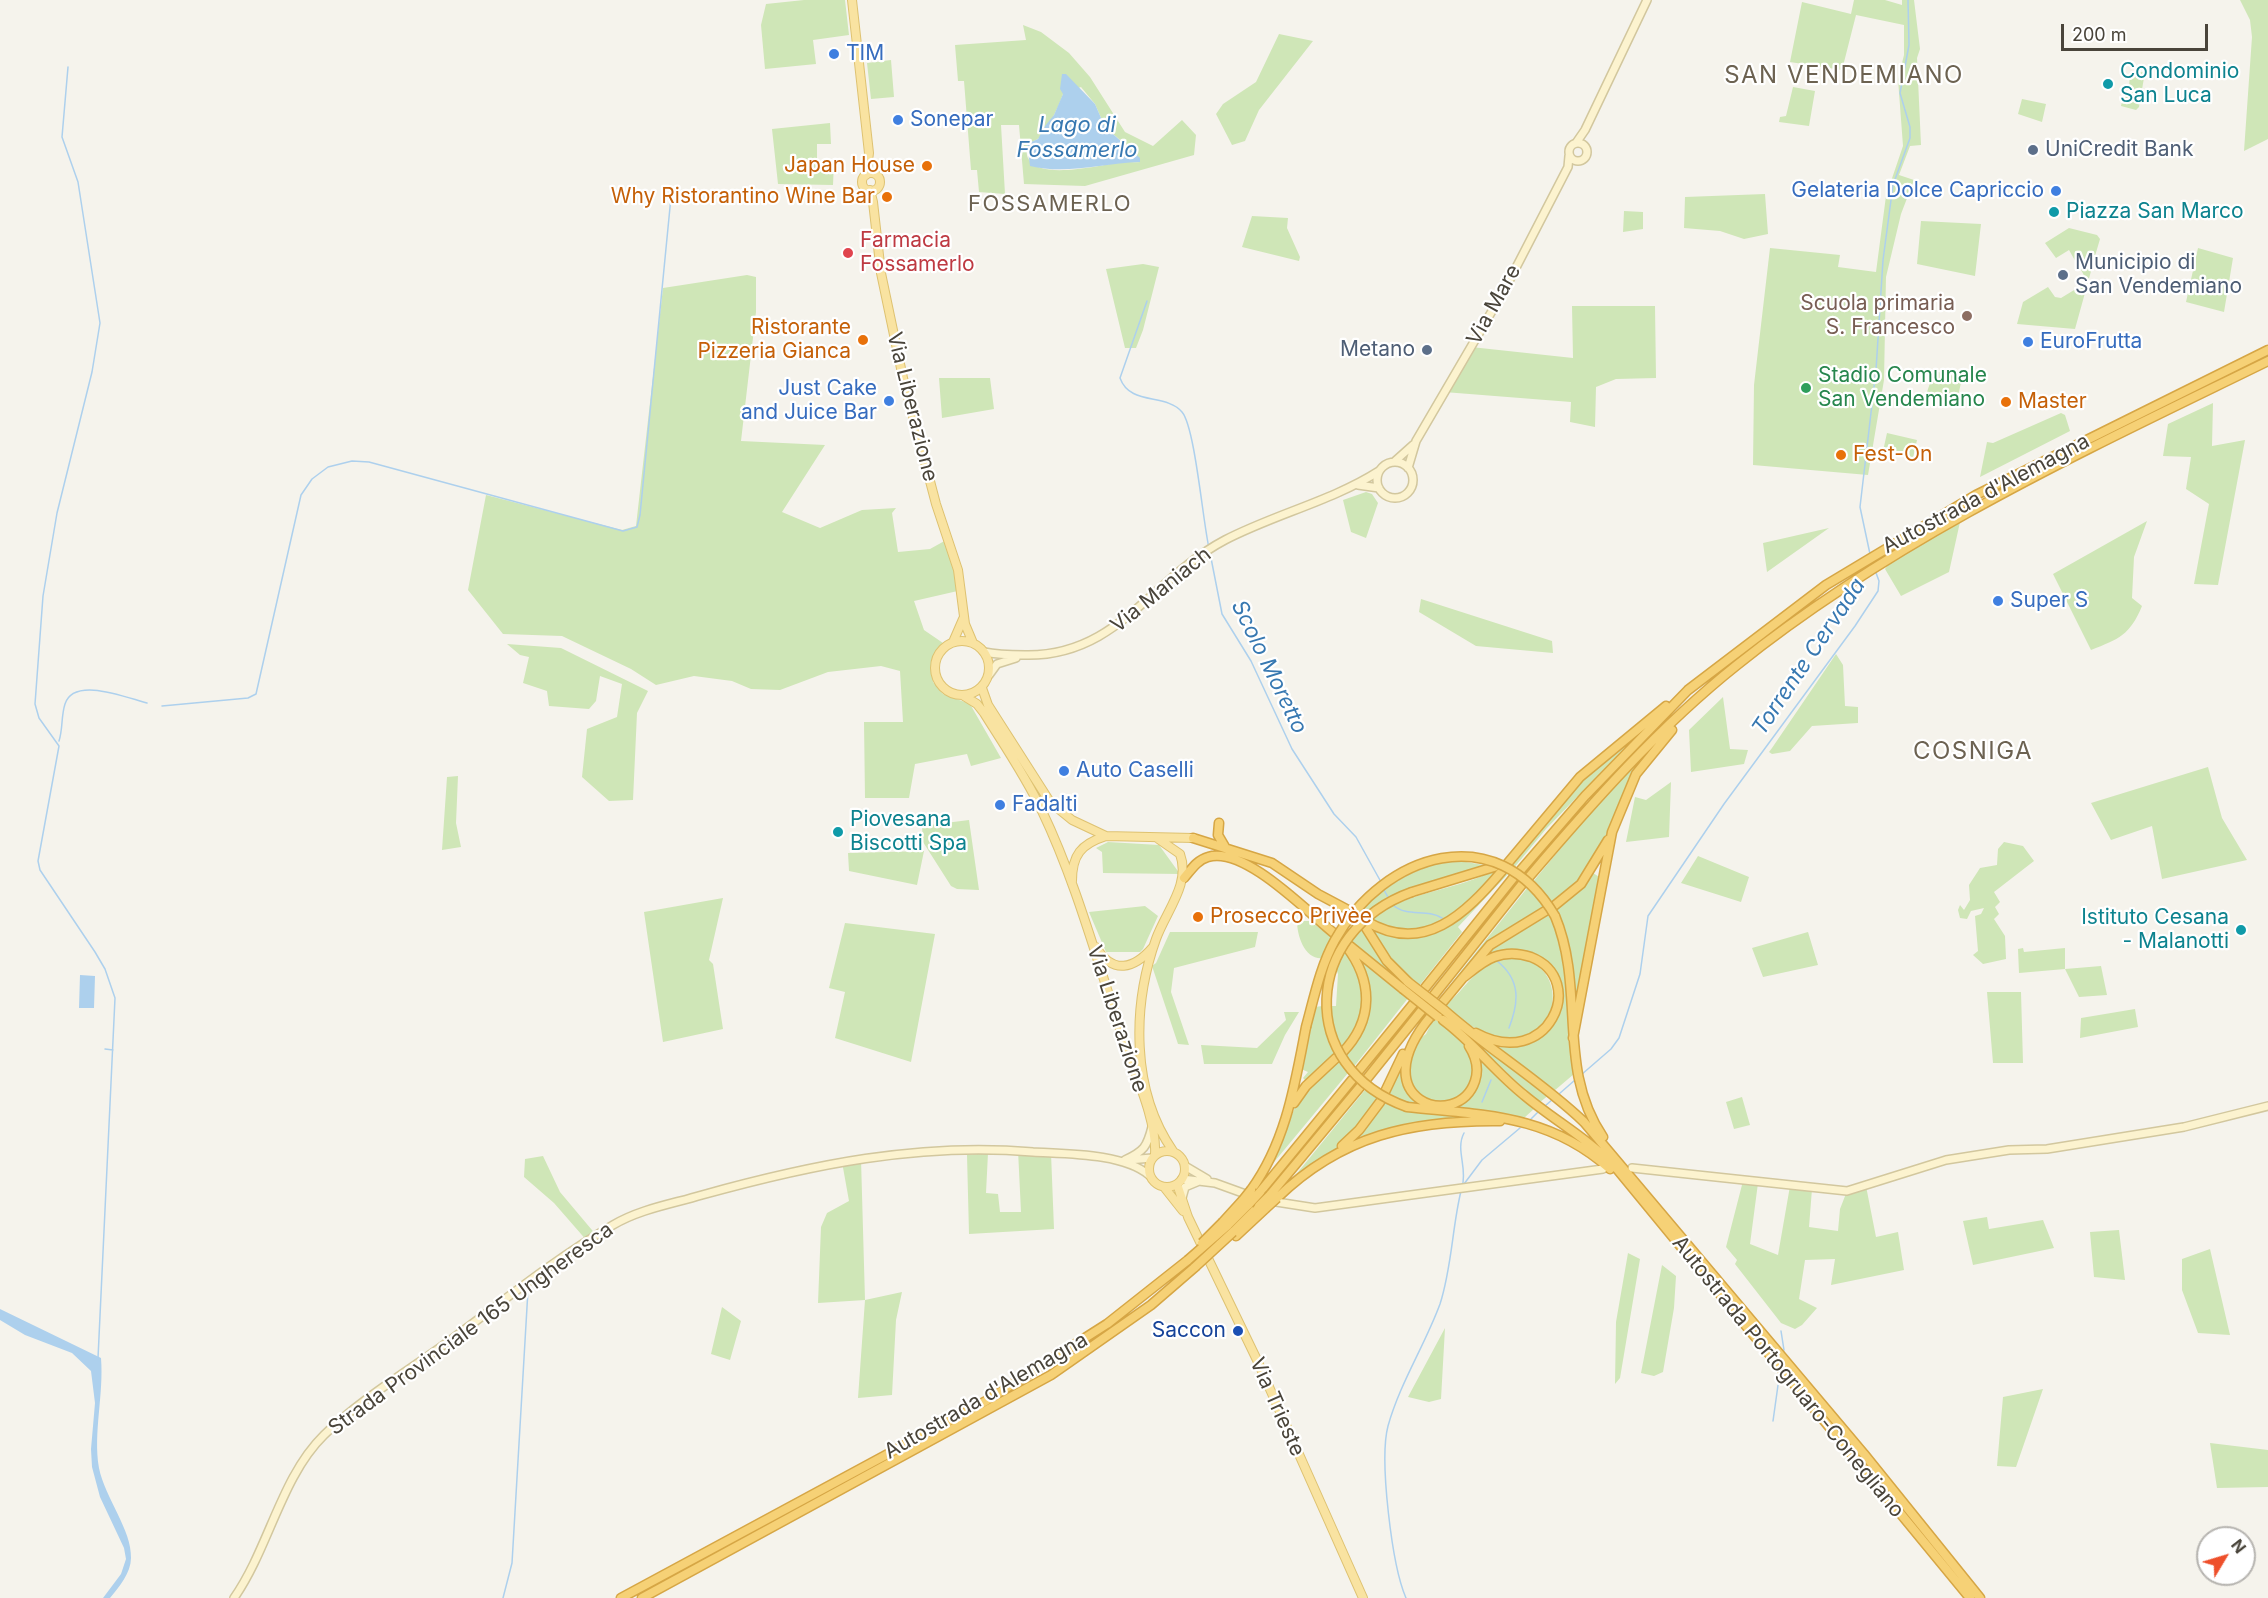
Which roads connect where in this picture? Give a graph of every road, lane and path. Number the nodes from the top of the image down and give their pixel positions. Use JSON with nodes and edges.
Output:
{"nodes":[{"id":1,"x":852,"y":0,"type":"edge"},
{"id":2,"x":1647,"y":0,"type":"edge"},
{"id":3,"x":1580,"y":144,"type":"junction"},
{"id":4,"x":1569,"y":156,"type":"junction"},
{"id":5,"x":1577,"y":161,"type":"junction"},
{"id":6,"x":1568,"y":167,"type":"junction"},
{"id":7,"x":870,"y":174,"type":"junction"},
{"id":8,"x":872,"y":190,"type":"junction"},
{"id":9,"x":2268,"y":350,"type":"edge"},
{"id":10,"x":2268,"y":361,"type":"edge"},
{"id":11,"x":1416,"y":441,"type":"junction"},
{"id":12,"x":1394,"y":462,"type":"junction"},
{"id":13,"x":1408,"y":468,"type":"junction"},
{"id":14,"x":1379,"y":471,"type":"junction"},
{"id":15,"x":1355,"y":485,"type":"junction"},
{"id":16,"x":1379,"y":488,"type":"junction"},
{"id":17,"x":964,"y":612,"type":"junction"},
{"id":18,"x":953,"y":642,"type":"junction"},
{"id":19,"x":973,"y":643,"type":"junction"},
{"id":20,"x":984,"y":652,"type":"junction"},
{"id":21,"x":1031,"y":655,"type":"junction"},
{"id":22,"x":989,"y":675,"type":"junction"},
{"id":23,"x":982,"y":688,"type":"junction"},
{"id":24,"x":1688,"y":690,"type":"junction"},
{"id":25,"x":964,"y":696,"type":"junction"},
{"id":26,"x":1697,"y":701,"type":"junction"},
{"id":27,"x":1219,"y":823,"type":"dead end"},
{"id":28,"x":1612,"y":832,"type":"junction"},
{"id":29,"x":1106,"y":836,"type":"junction"},
{"id":30,"x":1157,"y":838,"type":"junction"},
{"id":31,"x":1193,"y":838,"type":"joint"},
{"id":32,"x":1225,"y":847,"type":"junction"},
{"id":33,"x":1501,"y":866,"type":"junction"},
{"id":34,"x":1184,"y":878,"type":"junction"},
{"id":35,"x":1072,"y":886,"type":"junction"},
{"id":36,"x":1359,"y":917,"type":"junction"},
{"id":37,"x":1335,"y":934,"type":"dead end"},
{"id":38,"x":1091,"y":939,"type":"junction"},
{"id":39,"x":1154,"y":946,"type":"junction"},
{"id":40,"x":1464,"y":977,"type":"junction"},
{"id":41,"x":1406,"y":985,"type":"junction"},
{"id":42,"x":1425,"y":988,"type":"dead end"},
{"id":43,"x":1434,"y":995,"type":"dead end"},
{"id":44,"x":1414,"y":1003,"type":"dead end"},
{"id":45,"x":1422,"y":1010,"type":"dead end"},
{"id":46,"x":1440,"y":1013,"type":"junction"},
{"id":47,"x":1573,"y":1038,"type":"junction"},
{"id":48,"x":1413,"y":1040,"type":"junction"},
{"id":49,"x":2268,"y":1106,"type":"edge"},
{"id":50,"x":1290,"y":1108,"type":"junction"},
{"id":51,"x":1518,"y":1121,"type":"junction"},
{"id":52,"x":1152,"y":1127,"type":"junction"},
{"id":53,"x":1173,"y":1151,"type":"junction"},
{"id":54,"x":1337,"y":1151,"type":"junction"},
{"id":55,"x":1154,"y":1156,"type":"junction"},
{"id":56,"x":1123,"y":1160,"type":"junction"},
{"id":57,"x":1185,"y":1166,"type":"junction"},
{"id":58,"x":1632,"y":1168,"type":"dead end"},
{"id":59,"x":1603,"y":1169,"type":"dead end"},
{"id":60,"x":1149,"y":1175,"type":"junction"},
{"id":61,"x":1179,"y":1182,"type":"junction"},
{"id":62,"x":1211,"y":1182,"type":"junction"},
{"id":63,"x":1164,"y":1187,"type":"junction"},
{"id":64,"x":1274,"y":1196,"type":"junction"},
{"id":65,"x":1182,"y":1201,"type":"junction"},
{"id":66,"x":1246,"y":1202,"type":"junction"},
{"id":67,"x":1662,"y":1213,"type":"junction"},
{"id":68,"x":1188,"y":1217,"type":"junction"},
{"id":69,"x":1230,"y":1229,"type":"junction"},
{"id":70,"x":1687,"y":1253,"type":"junction"},
{"id":71,"x":234,"y":1598,"type":"edge"},
{"id":72,"x":621,"y":1598,"type":"edge"},
{"id":73,"x":642,"y":1598,"type":"edge"},
{"id":74,"x":1363,"y":1598,"type":"edge"},
{"id":75,"x":1970,"y":1598,"type":"edge"},
{"id":76,"x":1980,"y":1598,"type":"edge"}],
"edges":[{"from":1,"to":7,"type":"main road"},
{"from":2,"to":3,"type":"main road","name":"Via Mare"},
{"from":3,"to":4,"type":"main road","name":"Via Mare"},
{"from":3,"to":5,"type":"main road","name":"Via Mare"},
{"from":4,"to":5,"type":"main road"},
{"from":4,"to":6,"type":"main road","name":"Via Mare"},
{"from":5,"to":6,"type":"main road","name":"Via Mare"},
{"from":6,"to":11,"type":"main road","name":"Via Mare"},
{"from":7,"to":8,"type":"main road","name":"Via Liberazione"},
{"from":7,"to":8,"type":"main road","name":"Via Liberazione"},
{"from":8,"to":17,"type":"main road","name":"Via Liberazione"},
{"from":9,"to":24,"type":"highway","name":"Autostrada d'Alemagna"},
{"from":10,"to":26,"type":"highway","name":"Autostrada d'Alemagna"},
{"from":11,"to":12,"type":"main road","name":"Via Mare"},
{"from":11,"to":13,"type":"main road","name":"Via Mare"},
{"from":12,"to":13,"type":"main road"},
{"from":12,"to":14,"type":"main road","name":"Via Mare"},
{"from":13,"to":16,"type":"main road","name":"Via Mare"},
{"from":14,"to":15,"type":"main road","name":"Via Maniach"},
{"from":14,"to":16,"type":"main road"},
{"from":15,"to":16,"type":"main road"},
{"from":15,"to":21,"type":"main road","name":"Via Maniach"},
{"from":17,"to":18,"type":"main road","name":"Via Liberazione"},
{"from":17,"to":19,"type":"main road","name":"Via Liberazione"},
{"from":18,"to":19,"type":"main road"},
{"from":18,"to":25,"type":"main road"},
{"from":19,"to":20,"type":"main road"},
{"from":20,"to":21,"type":"main road","name":"Via Maniach"},
{"from":20,"to":22,"type":"main road"},
{"from":21,"to":22,"type":"main road","name":"Via Maniach"},
{"from":22,"to":23,"type":"main road"},
{"from":23,"to":25,"type":"main road"},
{"from":23,"to":29,"type":"main road"},
{"from":24,"to":33,"type":"highway"},
{"from":24,"to":42,"type":"highway","name":"Autostrada d'Alemagna"},
{"from":25,"to":35,"type":"main road","name":"Via Liberazione"},
{"from":26,"to":28,"type":"highway"},
{"from":26,"to":43,"type":"highway","name":"Autostrada d'Alemagna"},
{"from":27,"to":32,"type":"highway"},
{"from":28,"to":40,"type":"highway"},
{"from":28,"to":47,"type":"highway"},
{"from":29,"to":30,"type":"main road"},
{"from":29,"to":35,"type":"main road","name":"Via Liberazione"},
{"from":30,"to":31,"type":"main road"},
{"from":30,"to":34,"type":"main road"},
{"from":31,"to":32,"type":"highway"},
{"from":32,"to":36,"type":"highway"},
{"from":33,"to":36,"type":"highway"},
{"from":33,"to":51,"type":"highway","bridge":true},
{"from":34,"to":37,"type":"highway"},
{"from":34,"to":39,"type":"main road"},
{"from":35,"to":38,"type":"main road","name":"Via Liberazione"},
{"from":36,"to":41,"type":"highway"},
{"from":38,"to":39,"type":"main road"},
{"from":38,"to":52,"type":"main road","name":"Via Liberazione"},
{"from":39,"to":53,"type":"main road"},
{"from":40,"to":46,"type":"highway"},
{"from":40,"to":46,"type":"highway"},
{"from":41,"to":46,"type":"highway","bridge":true},
{"from":41,"to":50,"type":"highway"},
{"from":44,"to":66,"type":"highway","name":"Autostrada d'Alemagna","bridge":true},
{"from":45,"to":64,"type":"highway"},
{"from":46,"to":48,"type":"highway"},
{"from":46,"to":48,"type":"highway"},
{"from":46,"to":67,"type":"highway"},
{"from":46,"to":70,"type":"highway","name":"Autostrada Portogruaro-Conegliano"},
{"from":47,"to":50,"type":"highway","bridge":true},
{"from":47,"to":67,"type":"highway"},
{"from":48,"to":54,"type":"highway"},
{"from":49,"to":58,"type":"main road"},
{"from":50,"to":66,"type":"highway","bridge":true},
{"from":51,"to":54,"type":"highway"},
{"from":51,"to":70,"type":"highway"},
{"from":52,"to":55,"type":"main road","name":"Via Liberazione"},
{"from":52,"to":56,"type":"main road"},
{"from":53,"to":55,"type":"main road"},
{"from":53,"to":57,"type":"main road"},
{"from":54,"to":64,"type":"highway"},
{"from":55,"to":56,"type":"main road","name":"Strada Provinciale 165 Ungheresca"},
{"from":55,"to":60,"type":"main road"},
{"from":56,"to":60,"type":"main road","name":"Strada Provinciale 165 Ungheresca"},
{"from":56,"to":71,"type":"main road","name":"Strada Provinciale 165 Ungheresca"},
{"from":57,"to":61,"type":"main road"},
{"from":57,"to":62,"type":"main road"},
{"from":59,"to":62,"type":"main road"},
{"from":60,"to":63,"type":"main road"},
{"from":61,"to":62,"type":"main road"},
{"from":61,"to":63,"type":"main road"},
{"from":61,"to":65,"type":"main road","name":"Via Trieste"},
{"from":62,"to":65,"type":"main road"},
{"from":63,"to":68,"type":"main road","name":"Via Trieste"},
{"from":64,"to":69,"type":"highway","bridge":true},
{"from":65,"to":68,"type":"main road","name":"Via Trieste"},
{"from":66,"to":69,"type":"highway","name":"Autostrada d'Alemagna"},
{"from":67,"to":76,"type":"highway","name":"Autostrada Portogruaro-Conegliano"},
{"from":68,"to":74,"type":"main road","name":"Via Trieste"},
{"from":69,"to":72,"type":"highway","name":"Autostrada d'Alemagna","bridge":true},
{"from":69,"to":73,"type":"highway","name":"Autostrada d'Alemagna"},
{"from":70,"to":75,"type":"highway","name":"Autostrada Portogruaro-Conegliano"}]}
